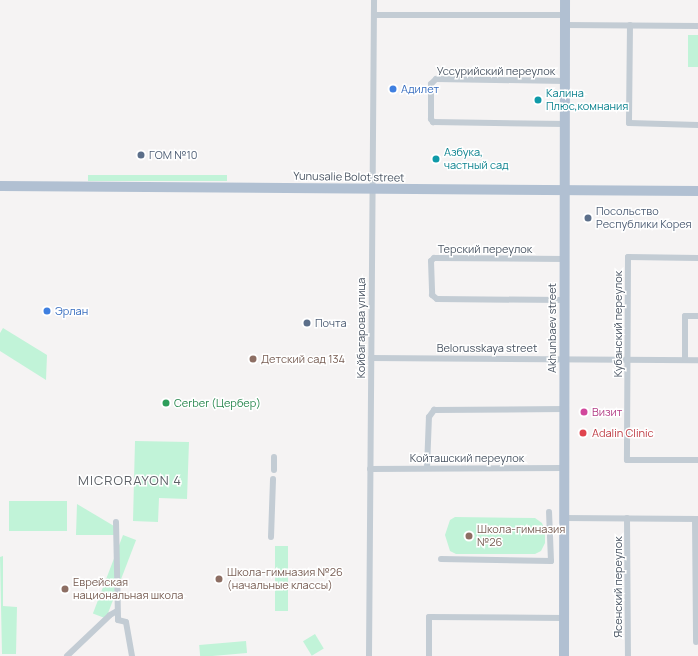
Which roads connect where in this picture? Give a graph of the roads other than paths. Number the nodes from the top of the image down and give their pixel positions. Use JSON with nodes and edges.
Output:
{"nodes":[{"id":1,"x":374,"y":0,"type":"edge"},
{"id":2,"x":565,"y":0,"type":"edge"},
{"id":3,"x":374,"y":15,"type":"junction"},
{"id":4,"x":565,"y":20,"type":"junction"},
{"id":5,"x":630,"y":25,"type":"junction"},
{"id":6,"x":698,"y":26,"type":"edge"},
{"id":7,"x":565,"y":81,"type":"junction"},
{"id":8,"x":565,"y":124,"type":"junction"},
{"id":9,"x":698,"y":125,"type":"edge"},
{"id":10,"x":0,"y":186,"type":"edge"},
{"id":11,"x":372,"y":189,"type":"junction"},
{"id":12,"x":564,"y":191,"type":"junction"},
{"id":13,"x":698,"y":191,"type":"edge"},
{"id":14,"x":698,"y":258,"type":"edge"},
{"id":15,"x":564,"y":259,"type":"junction"},
{"id":16,"x":564,"y":300,"type":"junction"},
{"id":17,"x":698,"y":316,"type":"edge"},
{"id":18,"x":371,"y":358,"type":"junction"},
{"id":19,"x":564,"y":358,"type":"junction"},
{"id":20,"x":628,"y":358,"type":"junction"},
{"id":21,"x":685,"y":359,"type":"junction"},
{"id":22,"x":698,"y":360,"type":"edge"},
{"id":23,"x":564,"y":409,"type":"junction"},
{"id":24,"x":274,"y":457,"type":"dead end"},
{"id":25,"x":698,"y":460,"type":"edge"},
{"id":26,"x":427,"y":468,"type":"junction"},
{"id":27,"x":564,"y":468,"type":"junction"},
{"id":28,"x":370,"y":469,"type":"junction"},
{"id":29,"x":274,"y":470,"type":"dead end"},
{"id":30,"x":274,"y":479,"type":"dead end"},
{"id":31,"x":549,"y":512,"type":"dead end"},
{"id":32,"x":564,"y":518,"type":"junction"},
{"id":33,"x":628,"y":518,"type":"junction"},
{"id":34,"x":697,"y":519,"type":"edge"},
{"id":35,"x":116,"y":522,"type":"dead end"},
{"id":36,"x":271,"y":537,"type":"dead end"},
{"id":37,"x":441,"y":559,"type":"dead end"},
{"id":38,"x":118,"y":611,"type":"junction"},
{"id":39,"x":564,"y":618,"type":"junction"},
{"id":40,"x":696,"y":642,"type":"dead end"},
{"id":41,"x":67,"y":656,"type":"edge"},
{"id":42,"x":132,"y":656,"type":"edge"},
{"id":43,"x":369,"y":656,"type":"edge"},
{"id":44,"x":429,"y":656,"type":"edge"},
{"id":45,"x":564,"y":656,"type":"edge"},
{"id":46,"x":628,"y":656,"type":"edge"}],
"edges":[{"from":1,"to":3,"type":"street","name":"Койбагарова улица"},
{"from":2,"to":4,"type":"main road","name":"Akhunbaev street"},
{"from":3,"to":4,"type":"street"},
{"from":3,"to":11,"type":"street","name":"Койбагарова улица"},
{"from":4,"to":5,"type":"street"},
{"from":4,"to":7,"type":"main road","name":"Akhunbaev street"},
{"from":5,"to":6,"type":"street"},
{"from":5,"to":9,"type":"street"},
{"from":7,"to":8,"type":"main road","name":"Akhunbaev street"},
{"from":7,"to":8,"type":"street","name":"Уссурийский переулок"},
{"from":8,"to":12,"type":"main road","name":"Akhunbaev street"},
{"from":10,"to":11,"type":"main road","name":"Yunusalie Bolot street"},
{"from":11,"to":12,"type":"main road","name":"Yunusalie Bolot street"},
{"from":11,"to":18,"type":"street","name":"Койбагарова улица"},
{"from":12,"to":13,"type":"main road","name":"Yunusalie Bolot street"},
{"from":12,"to":15,"type":"main road","name":"Akhunbaev street"},
{"from":14,"to":20,"type":"street","name":"Кубанский переулок"},
{"from":15,"to":16,"type":"main road","name":"Akhunbaev street"},
{"from":15,"to":16,"type":"street","name":"Терский переулок"},
{"from":16,"to":19,"type":"main road","name":"Akhunbaev street"},
{"from":17,"to":21,"type":"street"},
{"from":18,"to":19,"type":"street","name":"Belorusskaya street"},
{"from":18,"to":28,"type":"street","name":"Койбагарова улица"},
{"from":19,"to":20,"type":"street","name":"Belorusskaya street"},
{"from":19,"to":23,"type":"main road","name":"Akhunbaev street"},
{"from":20,"to":21,"type":"street","name":"Belorusskaya street"},
{"from":20,"to":25,"type":"street","name":"Кубанский переулок"},
{"from":21,"to":22,"type":"street","name":"Belorusskaya street"},
{"from":23,"to":26,"type":"street"},
{"from":23,"to":27,"type":"main road","name":"Akhunbaev street"},
{"from":24,"to":29,"type":"street"},
{"from":26,"to":27,"type":"street","name":"Койташский переулок"},
{"from":26,"to":28,"type":"street","name":"Койташский переулок"},
{"from":27,"to":32,"type":"main road","name":"Akhunbaev street"},
{"from":28,"to":43,"type":"street","name":"Койбагарова улица"},
{"from":30,"to":36,"type":"street"},
{"from":31,"to":37,"type":"street"},
{"from":32,"to":33,"type":"street"},
{"from":32,"to":39,"type":"main road","name":"Akhunbaev street"},
{"from":33,"to":34,"type":"street"},
{"from":33,"to":46,"type":"street","name":"Ясенский переулок"},
{"from":34,"to":40,"type":"street"},
{"from":35,"to":38,"type":"street"},
{"from":38,"to":41,"type":"street"},
{"from":38,"to":42,"type":"street"},
{"from":39,"to":44,"type":"street"},
{"from":39,"to":45,"type":"main road","name":"Akhunbaev street"}]}
